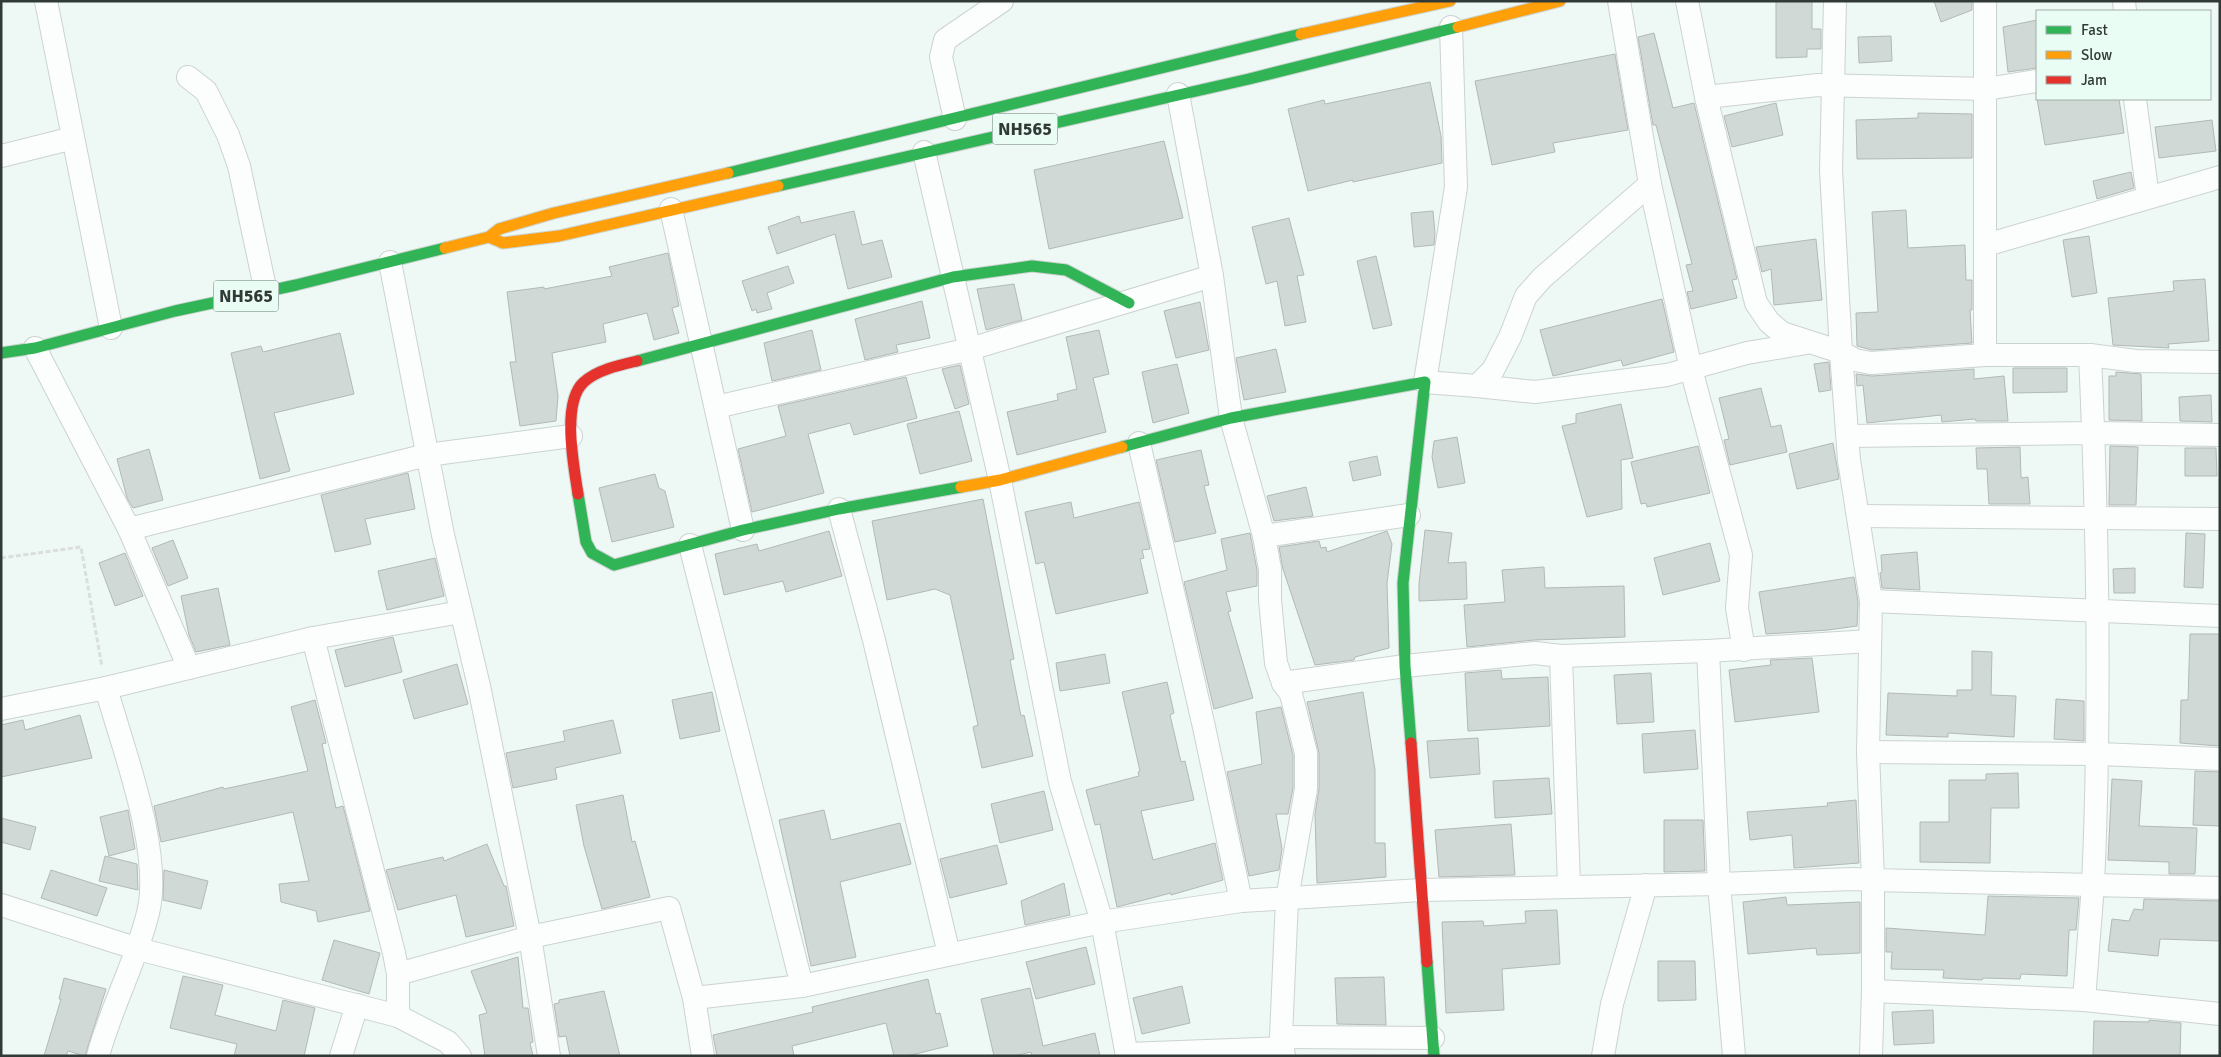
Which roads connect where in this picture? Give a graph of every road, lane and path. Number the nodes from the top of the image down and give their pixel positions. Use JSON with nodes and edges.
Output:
{"nodes":[{"id":1,"x":46,"y":1,"type":"edge"},
{"id":2,"x":1002,"y":1,"type":"edge"},
{"id":3,"x":1450,"y":1,"type":"edge"},
{"id":4,"x":1560,"y":1,"type":"edge"},
{"id":5,"x":1619,"y":1,"type":"edge"},
{"id":6,"x":1687,"y":1,"type":"edge"},
{"id":7,"x":1835,"y":1,"type":"edge"},
{"id":8,"x":1985,"y":1,"type":"edge"},
{"id":9,"x":1451,"y":27,"type":"junction"},
{"id":10,"x":188,"y":77,"type":"dead end"},
{"id":11,"x":2036,"y":81,"type":"edge"},
{"id":12,"x":1834,"y":85,"type":"junction"},
{"id":13,"x":1986,"y":90,"type":"junction"},
{"id":14,"x":1178,"y":94,"type":"junction"},
{"id":15,"x":1706,"y":97,"type":"junction"},
{"id":16,"x":2136,"y":100,"type":"edge"},
{"id":17,"x":955,"y":119,"type":"junction"},
{"id":18,"x":73,"y":138,"type":"junction"},
{"id":19,"x":924,"y":152,"type":"junction"},
{"id":20,"x":1,"y":156,"type":"edge"},
{"id":21,"x":2220,"y":177,"type":"edge"},
{"id":22,"x":1650,"y":184,"type":"junction"},
{"id":23,"x":2148,"y":197,"type":"junction"},
{"id":24,"x":671,"y":210,"type":"junction"},
{"id":25,"x":489,"y":237,"type":"junction"},
{"id":26,"x":1986,"y":245,"type":"junction"},
{"id":27,"x":390,"y":262,"type":"junction"},
{"id":28,"x":1212,"y":276,"type":"junction"},
{"id":29,"x":953,"y":277,"type":"junction"},
{"id":30,"x":266,"y":292,"type":"junction"},
{"id":31,"x":1129,"y":302,"type":"junction"},
{"id":32,"x":111,"y":328,"type":"junction"},
{"id":33,"x":1809,"y":342,"type":"junction"},
{"id":34,"x":701,"y":344,"type":"junction"},
{"id":35,"x":34,"y":348,"type":"junction"},
{"id":36,"x":970,"y":348,"type":"junction"},
{"id":37,"x":1841,"y":352,"type":"junction"},
{"id":38,"x":1,"y":353,"type":"edge"},
{"id":39,"x":1986,"y":355,"type":"junction"},
{"id":40,"x":2090,"y":355,"type":"junction"},
{"id":41,"x":2220,"y":362,"type":"edge"},
{"id":42,"x":1692,"y":369,"type":"junction"},
{"id":43,"x":1425,"y":382,"type":"junction"},
{"id":44,"x":1477,"y":386,"type":"junction"},
{"id":45,"x":716,"y":407,"type":"junction"},
{"id":46,"x":1232,"y":418,"type":"junction"},
{"id":47,"x":2094,"y":433,"type":"junction"},
{"id":48,"x":2220,"y":435,"type":"edge"},
{"id":49,"x":571,"y":436,"type":"junction"},
{"id":50,"x":1848,"y":436,"type":"junction"},
{"id":51,"x":1138,"y":443,"type":"junction"},
{"id":52,"x":427,"y":455,"type":"junction"},
{"id":53,"x":1000,"y":480,"type":"junction"},
{"id":54,"x":839,"y":509,"type":"junction"},
{"id":55,"x":1409,"y":515,"type":"junction"},
{"id":56,"x":1858,"y":516,"type":"junction"},
{"id":57,"x":2095,"y":517,"type":"junction"},
{"id":58,"x":2220,"y":519,"type":"edge"},
{"id":59,"x":129,"y":529,"type":"junction"},
{"id":60,"x":743,"y":530,"type":"junction"},
{"id":61,"x":1264,"y":536,"type":"junction"},
{"id":62,"x":690,"y":545,"type":"junction"},
{"id":63,"x":1,"y":558,"type":"edge"},
{"id":64,"x":1871,"y":601,"type":"junction"},
{"id":65,"x":461,"y":612,"type":"junction"},
{"id":66,"x":2096,"y":612,"type":"junction"},
{"id":67,"x":2220,"y":616,"type":"edge"},
{"id":68,"x":313,"y":638,"type":"junction"},
{"id":69,"x":1870,"y":641,"type":"junction"},
{"id":70,"x":1744,"y":650,"type":"junction"},
{"id":71,"x":1708,"y":651,"type":"junction"},
{"id":72,"x":1561,"y":656,"type":"junction"},
{"id":73,"x":1405,"y":666,"type":"junction"},
{"id":74,"x":189,"y":668,"type":"junction"},
{"id":75,"x":1283,"y":683,"type":"junction"},
{"id":76,"x":106,"y":688,"type":"junction"},
{"id":77,"x":1,"y":709,"type":"edge"},
{"id":78,"x":1868,"y":752,"type":"junction"},
{"id":79,"x":2099,"y":754,"type":"junction"},
{"id":80,"x":2220,"y":759,"type":"edge"},
{"id":81,"x":1873,"y":880,"type":"junction"},
{"id":82,"x":1719,"y":884,"type":"junction"},
{"id":83,"x":1569,"y":885,"type":"junction"},
{"id":84,"x":1646,"y":885,"type":"junction"},
{"id":85,"x":2093,"y":885,"type":"junction"},
{"id":86,"x":2220,"y":888,"type":"edge"},
{"id":87,"x":1421,"y":890,"type":"junction"},
{"id":88,"x":1287,"y":899,"type":"junction"},
{"id":89,"x":1241,"y":901,"type":"junction"},
{"id":90,"x":1,"y":905,"type":"edge"},
{"id":91,"x":1102,"y":922,"type":"junction"},
{"id":92,"x":530,"y":937,"type":"junction"},
{"id":93,"x":138,"y":949,"type":"junction"},
{"id":94,"x":949,"y":954,"type":"junction"},
{"id":95,"x":398,"y":974,"type":"junction"},
{"id":96,"x":802,"y":986,"type":"junction"},
{"id":97,"x":1873,"y":991,"type":"junction"},
{"id":98,"x":694,"y":998,"type":"junction"},
{"id":99,"x":2084,"y":1000,"type":"junction"},
{"id":100,"x":357,"y":1005,"type":"junction"},
{"id":101,"x":2220,"y":1014,"type":"edge"},
{"id":102,"x":398,"y":1016,"type":"junction"},
{"id":103,"x":1282,"y":1047,"type":"edge"},
{"id":104,"x":1433,"y":1047,"type":"edge"},
{"id":105,"x":1127,"y":1055,"type":"edge"},
{"id":106,"x":98,"y":1056,"type":"edge"},
{"id":107,"x":341,"y":1056,"type":"edge"},
{"id":108,"x":460,"y":1056,"type":"edge"},
{"id":109,"x":549,"y":1056,"type":"edge"},
{"id":110,"x":703,"y":1056,"type":"edge"},
{"id":111,"x":1603,"y":1056,"type":"edge"},
{"id":112,"x":1734,"y":1056,"type":"edge"},
{"id":113,"x":1871,"y":1056,"type":"edge"}],
"edges":[{"from":1,"to":18,"type":"street"},
{"from":2,"to":17,"type":"street"},
{"from":3,"to":17,"type":"main road","number":"NH565"},
{"from":4,"to":9,"type":"main road","number":"NH565"},
{"from":5,"to":22,"type":"street"},
{"from":6,"to":15,"type":"street"},
{"from":7,"to":12,"type":"street"},
{"from":8,"to":13,"type":"street"},
{"from":9,"to":14,"type":"main road","number":"NH565"},
{"from":9,"to":43,"type":"street"},
{"from":10,"to":30,"type":"street"},
{"from":11,"to":13,"type":"street"},
{"from":12,"to":13,"type":"street"},
{"from":12,"to":15,"type":"street"},
{"from":12,"to":37,"type":"street"},
{"from":13,"to":26,"type":"street"},
{"from":14,"to":19,"type":"main road","number":"NH565"},
{"from":14,"to":28,"type":"street"},
{"from":15,"to":33,"type":"street"},
{"from":16,"to":23,"type":"street"},
{"from":17,"to":25,"type":"main road","number":"NH565"},
{"from":18,"to":20,"type":"street"},
{"from":18,"to":32,"type":"street"},
{"from":19,"to":24,"type":"main road","number":"NH565"},
{"from":19,"to":29,"type":"street"},
{"from":21,"to":23,"type":"street"},
{"from":22,"to":42,"type":"street"},
{"from":22,"to":44,"type":"street"},
{"from":23,"to":26,"type":"street"},
{"from":24,"to":25,"type":"main road","number":"NH565"},
{"from":24,"to":34,"type":"street"},
{"from":25,"to":27,"type":"main road","number":"NH565"},
{"from":26,"to":39,"type":"street"},
{"from":27,"to":30,"type":"main road","number":"NH565"},
{"from":27,"to":52,"type":"street"},
{"from":28,"to":31,"type":"street"},
{"from":28,"to":46,"type":"street"},
{"from":29,"to":31,"type":"main road"},
{"from":29,"to":34,"type":"main road"},
{"from":29,"to":36,"type":"street"},
{"from":30,"to":32,"type":"main road","number":"NH565"},
{"from":31,"to":36,"type":"street"},
{"from":32,"to":35,"type":"main road","number":"NH565"},
{"from":33,"to":37,"type":"street"},
{"from":33,"to":42,"type":"street"},
{"from":34,"to":45,"type":"street"},
{"from":34,"to":49,"type":"main road"},
{"from":35,"to":38,"type":"main road","number":"NH565"},
{"from":35,"to":59,"type":"street"},
{"from":36,"to":45,"type":"street"},
{"from":36,"to":53,"type":"street"},
{"from":37,"to":39,"type":"street"},
{"from":37,"to":50,"type":"street"},
{"from":39,"to":40,"type":"street"},
{"from":40,"to":41,"type":"street"},
{"from":40,"to":47,"type":"street"},
{"from":42,"to":44,"type":"street"},
{"from":42,"to":70,"type":"street"},
{"from":43,"to":44,"type":"street"},
{"from":43,"to":46,"type":"main road"},
{"from":43,"to":55,"type":"main road"},
{"from":45,"to":60,"type":"street"},
{"from":46,"to":51,"type":"main road"},
{"from":46,"to":61,"type":"street"},
{"from":47,"to":48,"type":"street"},
{"from":47,"to":50,"type":"street"},
{"from":47,"to":57,"type":"street"},
{"from":49,"to":52,"type":"street"},
{"from":49,"to":62,"type":"main road"},
{"from":50,"to":56,"type":"street"},
{"from":51,"to":53,"type":"main road"},
{"from":51,"to":89,"type":"street"},
{"from":52,"to":59,"type":"street"},
{"from":52,"to":65,"type":"street"},
{"from":53,"to":54,"type":"main road"},
{"from":53,"to":91,"type":"street"},
{"from":54,"to":60,"type":"main road"},
{"from":54,"to":94,"type":"street"},
{"from":55,"to":61,"type":"street"},
{"from":55,"to":73,"type":"main road"},
{"from":56,"to":57,"type":"street"},
{"from":56,"to":64,"type":"street"},
{"from":57,"to":58,"type":"street"},
{"from":57,"to":66,"type":"street"},
{"from":59,"to":74,"type":"street"},
{"from":60,"to":62,"type":"main road"},
{"from":61,"to":75,"type":"street"},
{"from":62,"to":96,"type":"street"},
{"from":63,"to":76,"type":"path"},
{"from":64,"to":66,"type":"street"},
{"from":64,"to":69,"type":"street"},
{"from":65,"to":68,"type":"street"},
{"from":65,"to":92,"type":"street"},
{"from":66,"to":67,"type":"street"},
{"from":66,"to":79,"type":"street"},
{"from":68,"to":74,"type":"street"},
{"from":68,"to":95,"type":"street"},
{"from":69,"to":70,"type":"street"},
{"from":69,"to":78,"type":"street"},
{"from":70,"to":71,"type":"street"},
{"from":71,"to":72,"type":"street"},
{"from":71,"to":82,"type":"street"},
{"from":72,"to":73,"type":"street"},
{"from":72,"to":83,"type":"street"},
{"from":73,"to":75,"type":"street"},
{"from":73,"to":87,"type":"main road"},
{"from":74,"to":76,"type":"street"},
{"from":75,"to":88,"type":"street"},
{"from":76,"to":77,"type":"street"},
{"from":76,"to":93,"type":"street"},
{"from":78,"to":79,"type":"street"},
{"from":78,"to":81,"type":"street"},
{"from":79,"to":80,"type":"street"},
{"from":79,"to":85,"type":"street"},
{"from":81,"to":82,"type":"street"},
{"from":81,"to":85,"type":"street"},
{"from":81,"to":97,"type":"street"},
{"from":82,"to":84,"type":"street"},
{"from":82,"to":112,"type":"street"},
{"from":83,"to":84,"type":"street"},
{"from":83,"to":87,"type":"street"},
{"from":84,"to":111,"type":"street"},
{"from":85,"to":86,"type":"street"},
{"from":85,"to":99,"type":"street"},
{"from":87,"to":88,"type":"street"},
{"from":87,"to":104,"type":"main road"},
{"from":88,"to":89,"type":"street"},
{"from":88,"to":103,"type":"street"},
{"from":89,"to":91,"type":"street"},
{"from":90,"to":93,"type":"street"},
{"from":91,"to":94,"type":"street"},
{"from":91,"to":105,"type":"street"},
{"from":92,"to":95,"type":"street"},
{"from":92,"to":98,"type":"street"},
{"from":92,"to":109,"type":"street"},
{"from":93,"to":100,"type":"street"},
{"from":93,"to":106,"type":"street"},
{"from":94,"to":96,"type":"street"},
{"from":95,"to":102,"type":"street"},
{"from":96,"to":98,"type":"street"},
{"from":97,"to":99,"type":"street"},
{"from":97,"to":113,"type":"street"},
{"from":98,"to":110,"type":"street"},
{"from":99,"to":101,"type":"street"},
{"from":100,"to":102,"type":"street"},
{"from":100,"to":107,"type":"street"},
{"from":102,"to":108,"type":"street"},
{"from":103,"to":104,"type":"street"},
{"from":103,"to":105,"type":"street"}]}
